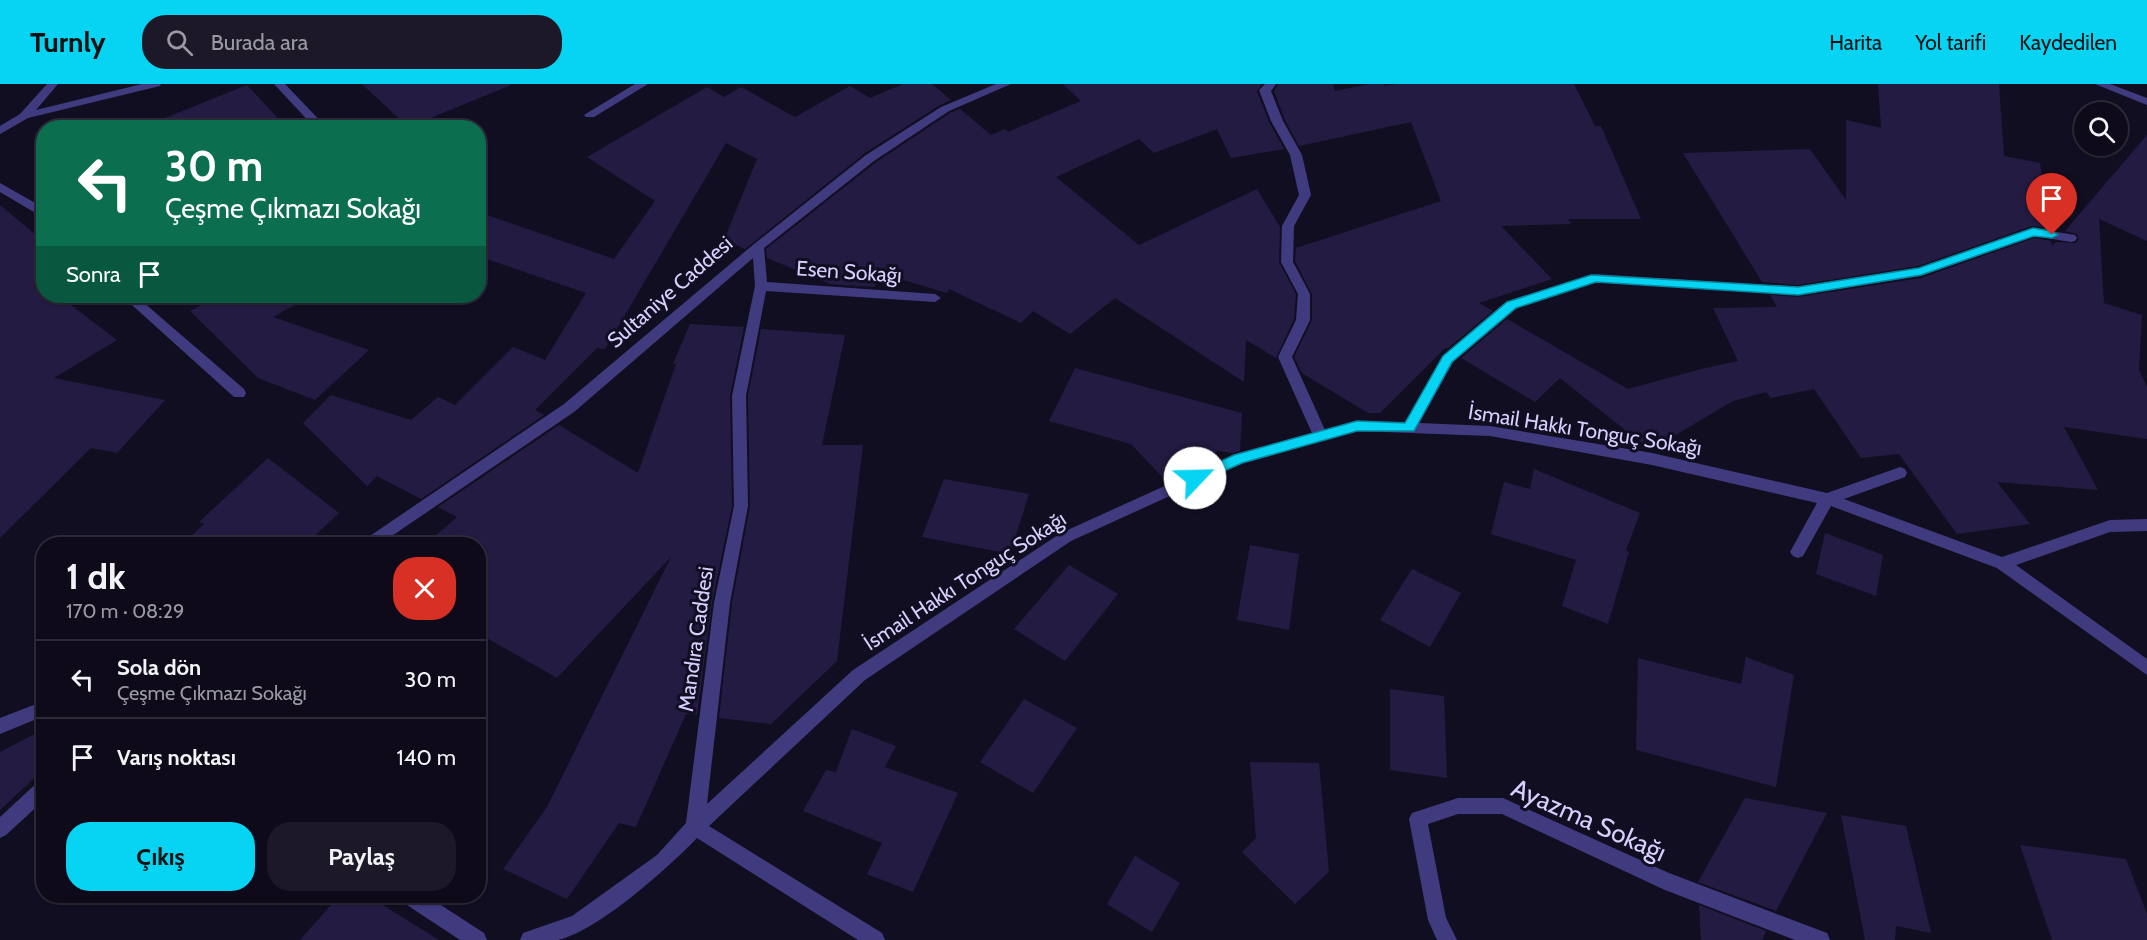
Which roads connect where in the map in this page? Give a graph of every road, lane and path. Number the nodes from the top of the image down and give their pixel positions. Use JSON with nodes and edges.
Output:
{"nodes":[{"id":1,"x":53,"y":84,"type":"edge"},
{"id":2,"x":156,"y":84,"type":"edge"},
{"id":3,"x":279,"y":84,"type":"edge"},
{"id":4,"x":643,"y":84,"type":"edge"},
{"id":5,"x":1006,"y":84,"type":"edge"},
{"id":6,"x":1270,"y":84,"type":"edge"},
{"id":7,"x":2100,"y":84,"type":"edge"},
{"id":8,"x":2147,"y":102,"type":"edge"},
{"id":9,"x":590,"y":115,"type":"dead end"},
{"id":10,"x":24,"y":116,"type":"junction"},
{"id":11,"x":314,"y":120,"type":"edge"},
{"id":12,"x":0,"y":131,"type":"edge"},
{"id":13,"x":0,"y":187,"type":"edge"},
{"id":14,"x":36,"y":209,"type":"edge"},
{"id":15,"x":2071,"y":237,"type":"dead end"},
{"id":16,"x":758,"y":247,"type":"junction"},
{"id":17,"x":761,"y":286,"type":"junction"},
{"id":18,"x":935,"y":298,"type":"dead end"},
{"id":19,"x":136,"y":303,"type":"edge"},
{"id":20,"x":239,"y":393,"type":"dead end"},
{"id":21,"x":1409,"y":428,"type":"junction"},
{"id":22,"x":1320,"y":435,"type":"junction"},
{"id":23,"x":1900,"y":473,"type":"dead end"},
{"id":24,"x":1827,"y":500,"type":"junction"},
{"id":25,"x":2147,"y":525,"type":"edge"},
{"id":26,"x":379,"y":537,"type":"edge"},
{"id":27,"x":1798,"y":552,"type":"dead end"},
{"id":28,"x":2002,"y":563,"type":"junction"},
{"id":29,"x":2147,"y":668,"type":"edge"},
{"id":30,"x":36,"y":711,"type":"edge"},
{"id":31,"x":0,"y":726,"type":"edge"},
{"id":32,"x":36,"y":795,"type":"edge"},
{"id":33,"x":695,"y":827,"type":"junction"},
{"id":34,"x":0,"y":829,"type":"edge"},
{"id":35,"x":422,"y":903,"type":"edge"},
{"id":36,"x":477,"y":940,"type":"edge"},
{"id":37,"x":530,"y":940,"type":"edge"},
{"id":38,"x":875,"y":940,"type":"edge"},
{"id":39,"x":1447,"y":940,"type":"edge"},
{"id":40,"x":1820,"y":940,"type":"edge"}],
"edges":[{"from":1,"to":10,"type":"street"},
{"from":2,"to":10,"type":"street"},
{"from":3,"to":11,"type":"street"},
{"from":4,"to":9,"type":"street"},
{"from":5,"to":16,"type":"street","name":"Sultaniye Caddesi"},
{"from":6,"to":22,"type":"street"},
{"from":7,"to":8,"type":"street"},
{"from":10,"to":12,"type":"street"},
{"from":13,"to":14,"type":"street"},
{"from":15,"to":21,"type":"street"},
{"from":16,"to":17,"type":"street","name":"Mandıra Caddesi"},
{"from":16,"to":26,"type":"street","name":"Sultaniye Caddesi"},
{"from":17,"to":18,"type":"street","name":"Esen Sokağı"},
{"from":17,"to":33,"type":"street","name":"Mandıra Caddesi"},
{"from":19,"to":20,"type":"street"},
{"from":21,"to":22,"type":"street","name":"İsmail Hakkı Tonguç Sokağı"},
{"from":21,"to":24,"type":"street","name":"İsmail Hakkı Tonguç Sokağı"},
{"from":22,"to":33,"type":"street","name":"İsmail Hakkı Tonguç Sokağı"},
{"from":23,"to":24,"type":"street"},
{"from":24,"to":27,"type":"street"},
{"from":24,"to":28,"type":"street","name":"İsmail Hakkı Tonguç Sokağı"},
{"from":25,"to":28,"type":"street"},
{"from":28,"to":29,"type":"street","name":"İsmail Hakkı Tonguç Sokağı"},
{"from":30,"to":31,"type":"street"},
{"from":32,"to":34,"type":"street"},
{"from":33,"to":37,"type":"street","name":"İsmail Hakkı Tonguç Sokağı"},
{"from":33,"to":38,"type":"street"},
{"from":35,"to":36,"type":"street"},
{"from":39,"to":40,"type":"street","name":"Ayazma Sokağı"}]}
